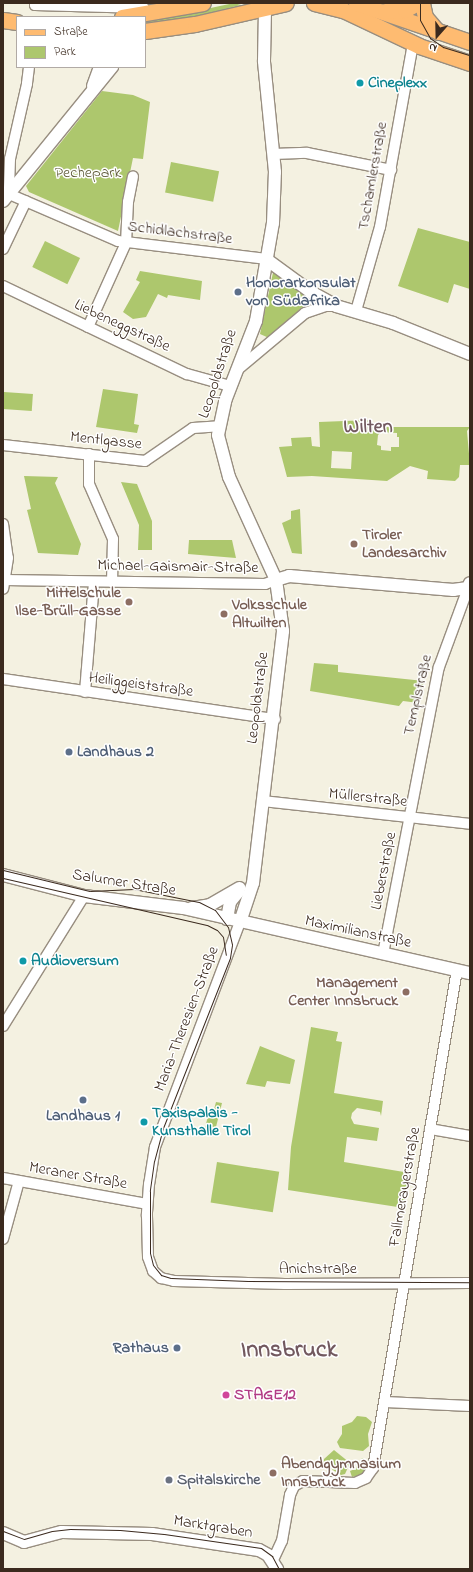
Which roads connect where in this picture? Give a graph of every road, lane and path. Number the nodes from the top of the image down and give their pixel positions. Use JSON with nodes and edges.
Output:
{"nodes":[{"id":1,"x":203,"y":3,"type":"edge"},
{"id":2,"x":286,"y":3,"type":"edge"},
{"id":3,"x":314,"y":3,"type":"edge"},
{"id":4,"x":356,"y":3,"type":"edge"},
{"id":5,"x":417,"y":3,"type":"edge"},
{"id":6,"x":422,"y":3,"type":"edge"},
{"id":7,"x":35,"y":4,"type":"edge"},
{"id":8,"x":265,"y":5,"type":"edge"},
{"id":9,"x":378,"y":11,"type":"junction"},
{"id":10,"x":157,"y":13,"type":"junction"},
{"id":11,"x":137,"y":16,"type":"edge"},
{"id":12,"x":417,"y":26,"type":"junction"},
{"id":13,"x":146,"y":30,"type":"edge"},
{"id":14,"x":441,"y":33,"type":"junction"},
{"id":15,"x":470,"y":42,"type":"edge"},
{"id":16,"x":413,"y":44,"type":"junction"},
{"id":17,"x":470,"y":63,"type":"edge"},
{"id":18,"x":28,"y":68,"type":"edge"},
{"id":19,"x":99,"y":68,"type":"edge"},
{"id":20,"x":111,"y":68,"type":"edge"},
{"id":21,"x":92,"y":89,"type":"junction"},
{"id":22,"x":273,"y":154,"type":"junction"},
{"id":23,"x":391,"y":170,"type":"junction"},
{"id":24,"x":133,"y":176,"type":"dead end"},
{"id":25,"x":6,"y":197,"type":"edge"},
{"id":26,"x":26,"y":201,"type":"junction"},
{"id":27,"x":126,"y":243,"type":"junction"},
{"id":28,"x":3,"y":249,"type":"edge"},
{"id":29,"x":266,"y":259,"type":"junction"},
{"id":30,"x":3,"y":286,"type":"edge"},
{"id":31,"x":336,"y":306,"type":"junction"},
{"id":32,"x":356,"y":311,"type":"junction"},
{"id":33,"x":88,"y":327,"type":"junction"},
{"id":34,"x":470,"y":354,"type":"edge"},
{"id":35,"x":236,"y":371,"type":"junction"},
{"id":36,"x":230,"y":386,"type":"junction"},
{"id":37,"x":219,"y":426,"type":"junction"},
{"id":38,"x":3,"y":445,"type":"edge"},
{"id":39,"x":88,"y":454,"type":"junction"},
{"id":40,"x":3,"y":524,"type":"edge"},
{"id":41,"x":276,"y":580,"type":"junction"},
{"id":42,"x":94,"y":582,"type":"junction"},
{"id":43,"x":112,"y":582,"type":"junction"},
{"id":44,"x":4,"y":584,"type":"edge"},
{"id":45,"x":469,"y":586,"type":"edge"},
{"id":46,"x":3,"y":680,"type":"edge"},
{"id":47,"x":86,"y":692,"type":"junction"},
{"id":48,"x":275,"y":719,"type":"junction"},
{"id":49,"x":263,"y":801,"type":"junction"},
{"id":50,"x":410,"y":818,"type":"junction"},
{"id":51,"x":470,"y":824,"type":"edge"},
{"id":52,"x":253,"y":865,"type":"junction"},
{"id":53,"x":3,"y":875,"type":"edge"},
{"id":54,"x":240,"y":888,"type":"junction"},
{"id":55,"x":84,"y":896,"type":"junction"},
{"id":56,"x":183,"y":908,"type":"junction"},
{"id":57,"x":227,"y":919,"type":"junction"},
{"id":58,"x":240,"y":922,"type":"junction"},
{"id":59,"x":383,"y":954,"type":"junction"},
{"id":60,"x":457,"y":970,"type":"junction"},
{"id":61,"x":470,"y":972,"type":"edge"},
{"id":62,"x":3,"y":1026,"type":"edge"},
{"id":63,"x":430,"y":1129,"type":"junction"},
{"id":64,"x":470,"y":1136,"type":"edge"},
{"id":65,"x":3,"y":1178,"type":"edge"},
{"id":66,"x":19,"y":1181,"type":"junction"},
{"id":67,"x":147,"y":1204,"type":"junction"},
{"id":68,"x":3,"y":1239,"type":"edge"},
{"id":69,"x":166,"y":1280,"type":"joint"},
{"id":70,"x":403,"y":1283,"type":"junction"},
{"id":71,"x":470,"y":1283,"type":"edge"},
{"id":72,"x":383,"y":1405,"type":"junction"},
{"id":73,"x":470,"y":1406,"type":"edge"},
{"id":74,"x":3,"y":1533,"type":"edge"},
{"id":75,"x":275,"y":1565,"type":"edge"}],
"edges":[{"from":1,"to":10,"type":"main road"},
{"from":2,"to":8,"type":"main road"},
{"from":3,"to":16,"type":"main road"},
{"from":4,"to":9,"type":"main road"},
{"from":5,"to":9,"type":"main road"},
{"from":6,"to":12,"type":"street"},
{"from":6,"to":14,"type":"main road"},
{"from":7,"to":10,"type":"street"},
{"from":8,"to":13,"type":"main road"},
{"from":8,"to":22,"type":"street","name":"Leopoldstraße"},
{"from":9,"to":12,"type":"main road"},
{"from":10,"to":11,"type":"main road"},
{"from":12,"to":14,"type":"main road"},
{"from":12,"to":16,"type":"street"},
{"from":14,"to":15,"type":"main road"},
{"from":16,"to":17,"type":"main road"},
{"from":16,"to":23,"type":"street","name":"Tschamlerstraße"},
{"from":18,"to":25,"type":"street"},
{"from":19,"to":21,"type":"street"},
{"from":20,"to":21,"type":"street"},
{"from":21,"to":25,"type":"street"},
{"from":22,"to":23,"type":"street"},
{"from":22,"to":29,"type":"street","name":"Leopoldstraße"},
{"from":23,"to":32,"type":"street","name":"Tschamlerstraße"},
{"from":24,"to":27,"type":"street"},
{"from":25,"to":26,"type":"street","name":"Schidlachstraße"},
{"from":26,"to":27,"type":"street","name":"Schidlachstraße"},
{"from":26,"to":28,"type":"street"},
{"from":27,"to":29,"type":"street","name":"Schidlachstraße"},
{"from":27,"to":33,"type":"street"},
{"from":29,"to":31,"type":"street"},
{"from":29,"to":35,"type":"street","name":"Leopoldstraße"},
{"from":30,"to":33,"type":"street","name":"Liebeneggstraße"},
{"from":31,"to":32,"type":"street"},
{"from":31,"to":35,"type":"street"},
{"from":32,"to":34,"type":"street"},
{"from":33,"to":36,"type":"street","name":"Liebeneggstraße"},
{"from":35,"to":36,"type":"street","name":"Leopoldstraße"},
{"from":36,"to":37,"type":"street","name":"Leopoldstraße"},
{"from":37,"to":39,"type":"street","name":"Mentlgasse"},
{"from":37,"to":41,"type":"street","name":"Leopoldstraße"},
{"from":38,"to":39,"type":"street","name":"Mentlgasse"},
{"from":39,"to":43,"type":"street"},
{"from":40,"to":44,"type":"street"},
{"from":41,"to":43,"type":"street","name":"Michael-Gaismair-Straße"},
{"from":41,"to":45,"type":"street","name":"Michael-Gaismair-Straße"},
{"from":41,"to":48,"type":"street","name":"Leopoldstraße"},
{"from":42,"to":43,"type":"street","name":"Michael-Gaismair-Straße"},
{"from":42,"to":44,"type":"street","name":"Michael-Gaismair-Straße"},
{"from":42,"to":47,"type":"street"},
{"from":45,"to":50,"type":"street","name":"Templstraße"},
{"from":46,"to":47,"type":"street","name":"Heiliggeiststraße"},
{"from":47,"to":48,"type":"street","name":"Heiliggeiststraße"},
{"from":48,"to":49,"type":"street","name":"Leopoldstraße"},
{"from":49,"to":50,"type":"street","name":"Müllerstraße"},
{"from":49,"to":52,"type":"street","name":"Leopoldstraße"},
{"from":50,"to":51,"type":"street","name":"Müllerstraße"},
{"from":50,"to":59,"type":"street","name":"Lieberstraße"},
{"from":52,"to":54,"type":"street","name":"Leopoldstraße"},
{"from":52,"to":58,"type":"street","name":"Leopoldstraße"},
{"from":53,"to":55,"type":"street","name":"Salurner Straße"},
{"from":54,"to":56,"type":"street"},
{"from":54,"to":57,"type":"street","name":"Leopoldstraße"},
{"from":55,"to":56,"type":"street","name":"Salurner Straße"},
{"from":55,"to":62,"type":"street"},
{"from":56,"to":57,"type":"street","name":"Salurner Straße"},
{"from":57,"to":58,"type":"street","name":"Salurner Straße"},
{"from":58,"to":59,"type":"street","name":"Maximilianstraße"},
{"from":58,"to":67,"type":"street","name":"Maria-Theresien-Straße"},
{"from":59,"to":60,"type":"street","name":"Maximilianstraße"},
{"from":60,"to":61,"type":"street","name":"Maximilianstraße"},
{"from":60,"to":63,"type":"street","name":"Fallmerayerstraße"},
{"from":63,"to":64,"type":"street"},
{"from":63,"to":70,"type":"street","name":"Fallmerayerstraße"},
{"from":65,"to":66,"type":"street","name":"Meraner Straße"},
{"from":66,"to":67,"type":"street","name":"Meraner Straße"},
{"from":66,"to":68,"type":"street"},
{"from":67,"to":69,"type":"street","name":"Maria-Theresien-Straße"},
{"from":69,"to":70,"type":"street","name":"Anichstraße"},
{"from":70,"to":71,"type":"street","name":"Anichstraße"},
{"from":70,"to":72,"type":"street","name":"Fallmerayerstraße"},
{"from":72,"to":73,"type":"street"},
{"from":72,"to":75,"type":"street","name":"Fallmerayerstraße"},
{"from":74,"to":75,"type":"street","name":"Marktgraben"}]}
